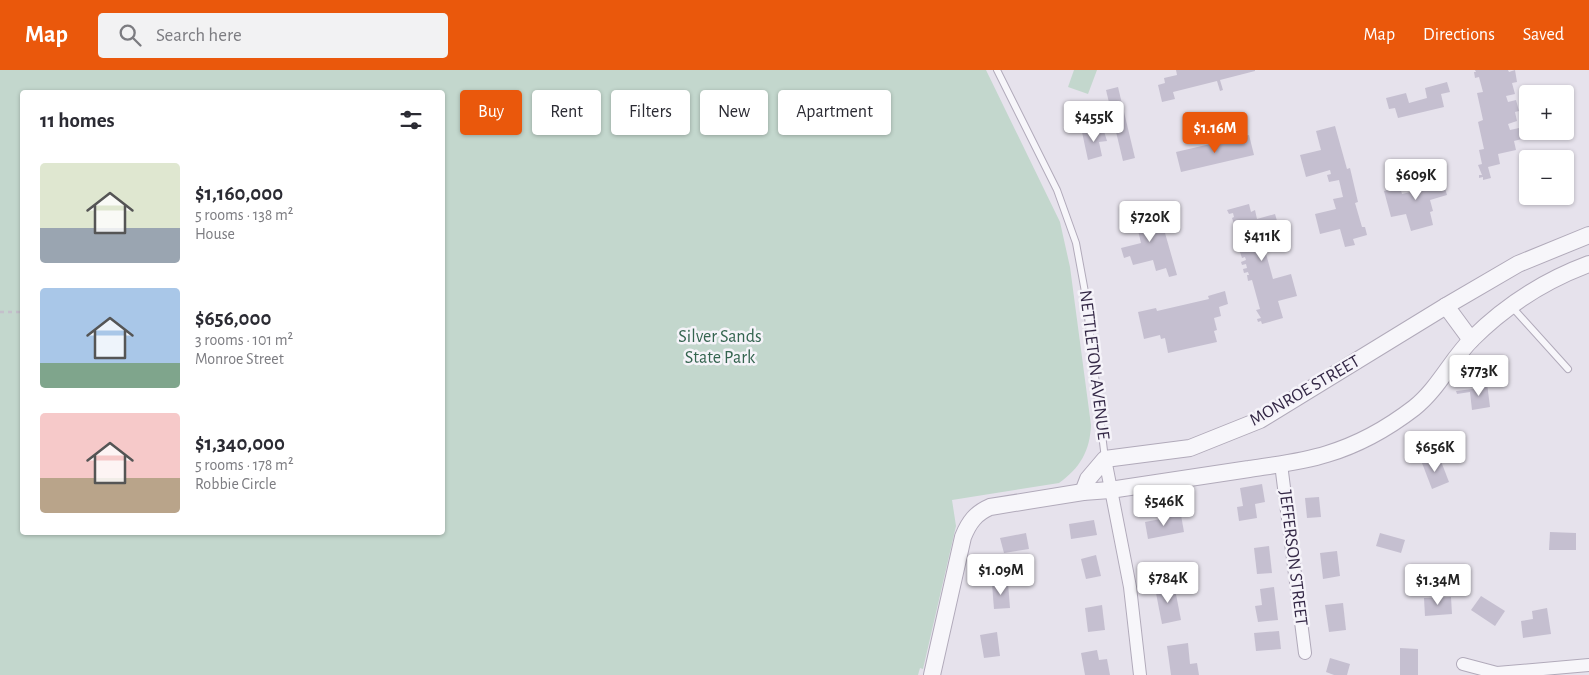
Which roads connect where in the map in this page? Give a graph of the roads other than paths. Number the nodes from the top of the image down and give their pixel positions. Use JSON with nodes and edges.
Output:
{"nodes":[{"id":1,"x":997,"y":70,"type":"edge"},
{"id":2,"x":1589,"y":235,"type":"edge"},
{"id":3,"x":1589,"y":264,"type":"edge"},
{"id":4,"x":1446,"y":306,"type":"junction"},
{"id":5,"x":1512,"y":306,"type":"junction"},
{"id":6,"x":1471,"y":340,"type":"junction"},
{"id":7,"x":1568,"y":369,"type":"dead end"},
{"id":8,"x":1106,"y":459,"type":"junction"},
{"id":9,"x":1281,"y":464,"type":"junction"},
{"id":10,"x":1110,"y":490,"type":"junction"},
{"id":11,"x":1083,"y":492,"type":"junction"},
{"id":12,"x":1305,"y":653,"type":"dead end"},
{"id":13,"x":1464,"y":664,"type":"dead end"},
{"id":14,"x":1589,"y":665,"type":"edge"},
{"id":15,"x":932,"y":675,"type":"edge"},
{"id":16,"x":1140,"y":675,"type":"edge"}],
"edges":[{"from":1,"to":8,"type":"lane","name":"NETTLETON AVENUE"},
{"from":2,"to":4,"type":"street","name":"MONROE STREET"},
{"from":3,"to":5,"type":"street"},
{"from":4,"to":6,"type":"street"},
{"from":4,"to":8,"type":"street","name":"MONROE STREET"},
{"from":5,"to":6,"type":"street"},
{"from":5,"to":7,"type":"lane"},
{"from":6,"to":9,"type":"street"},
{"from":8,"to":10,"type":"street","name":"NETTLETON AVENUE"},
{"from":8,"to":11,"type":"street"},
{"from":9,"to":10,"type":"street"},
{"from":9,"to":12,"type":"street","name":"JEFFERSON STREET"},
{"from":10,"to":11,"type":"street"},
{"from":10,"to":16,"type":"street","name":"NETTLETON AVENUE"},
{"from":11,"to":15,"type":"street"},
{"from":13,"to":14,"type":"street"}]}
